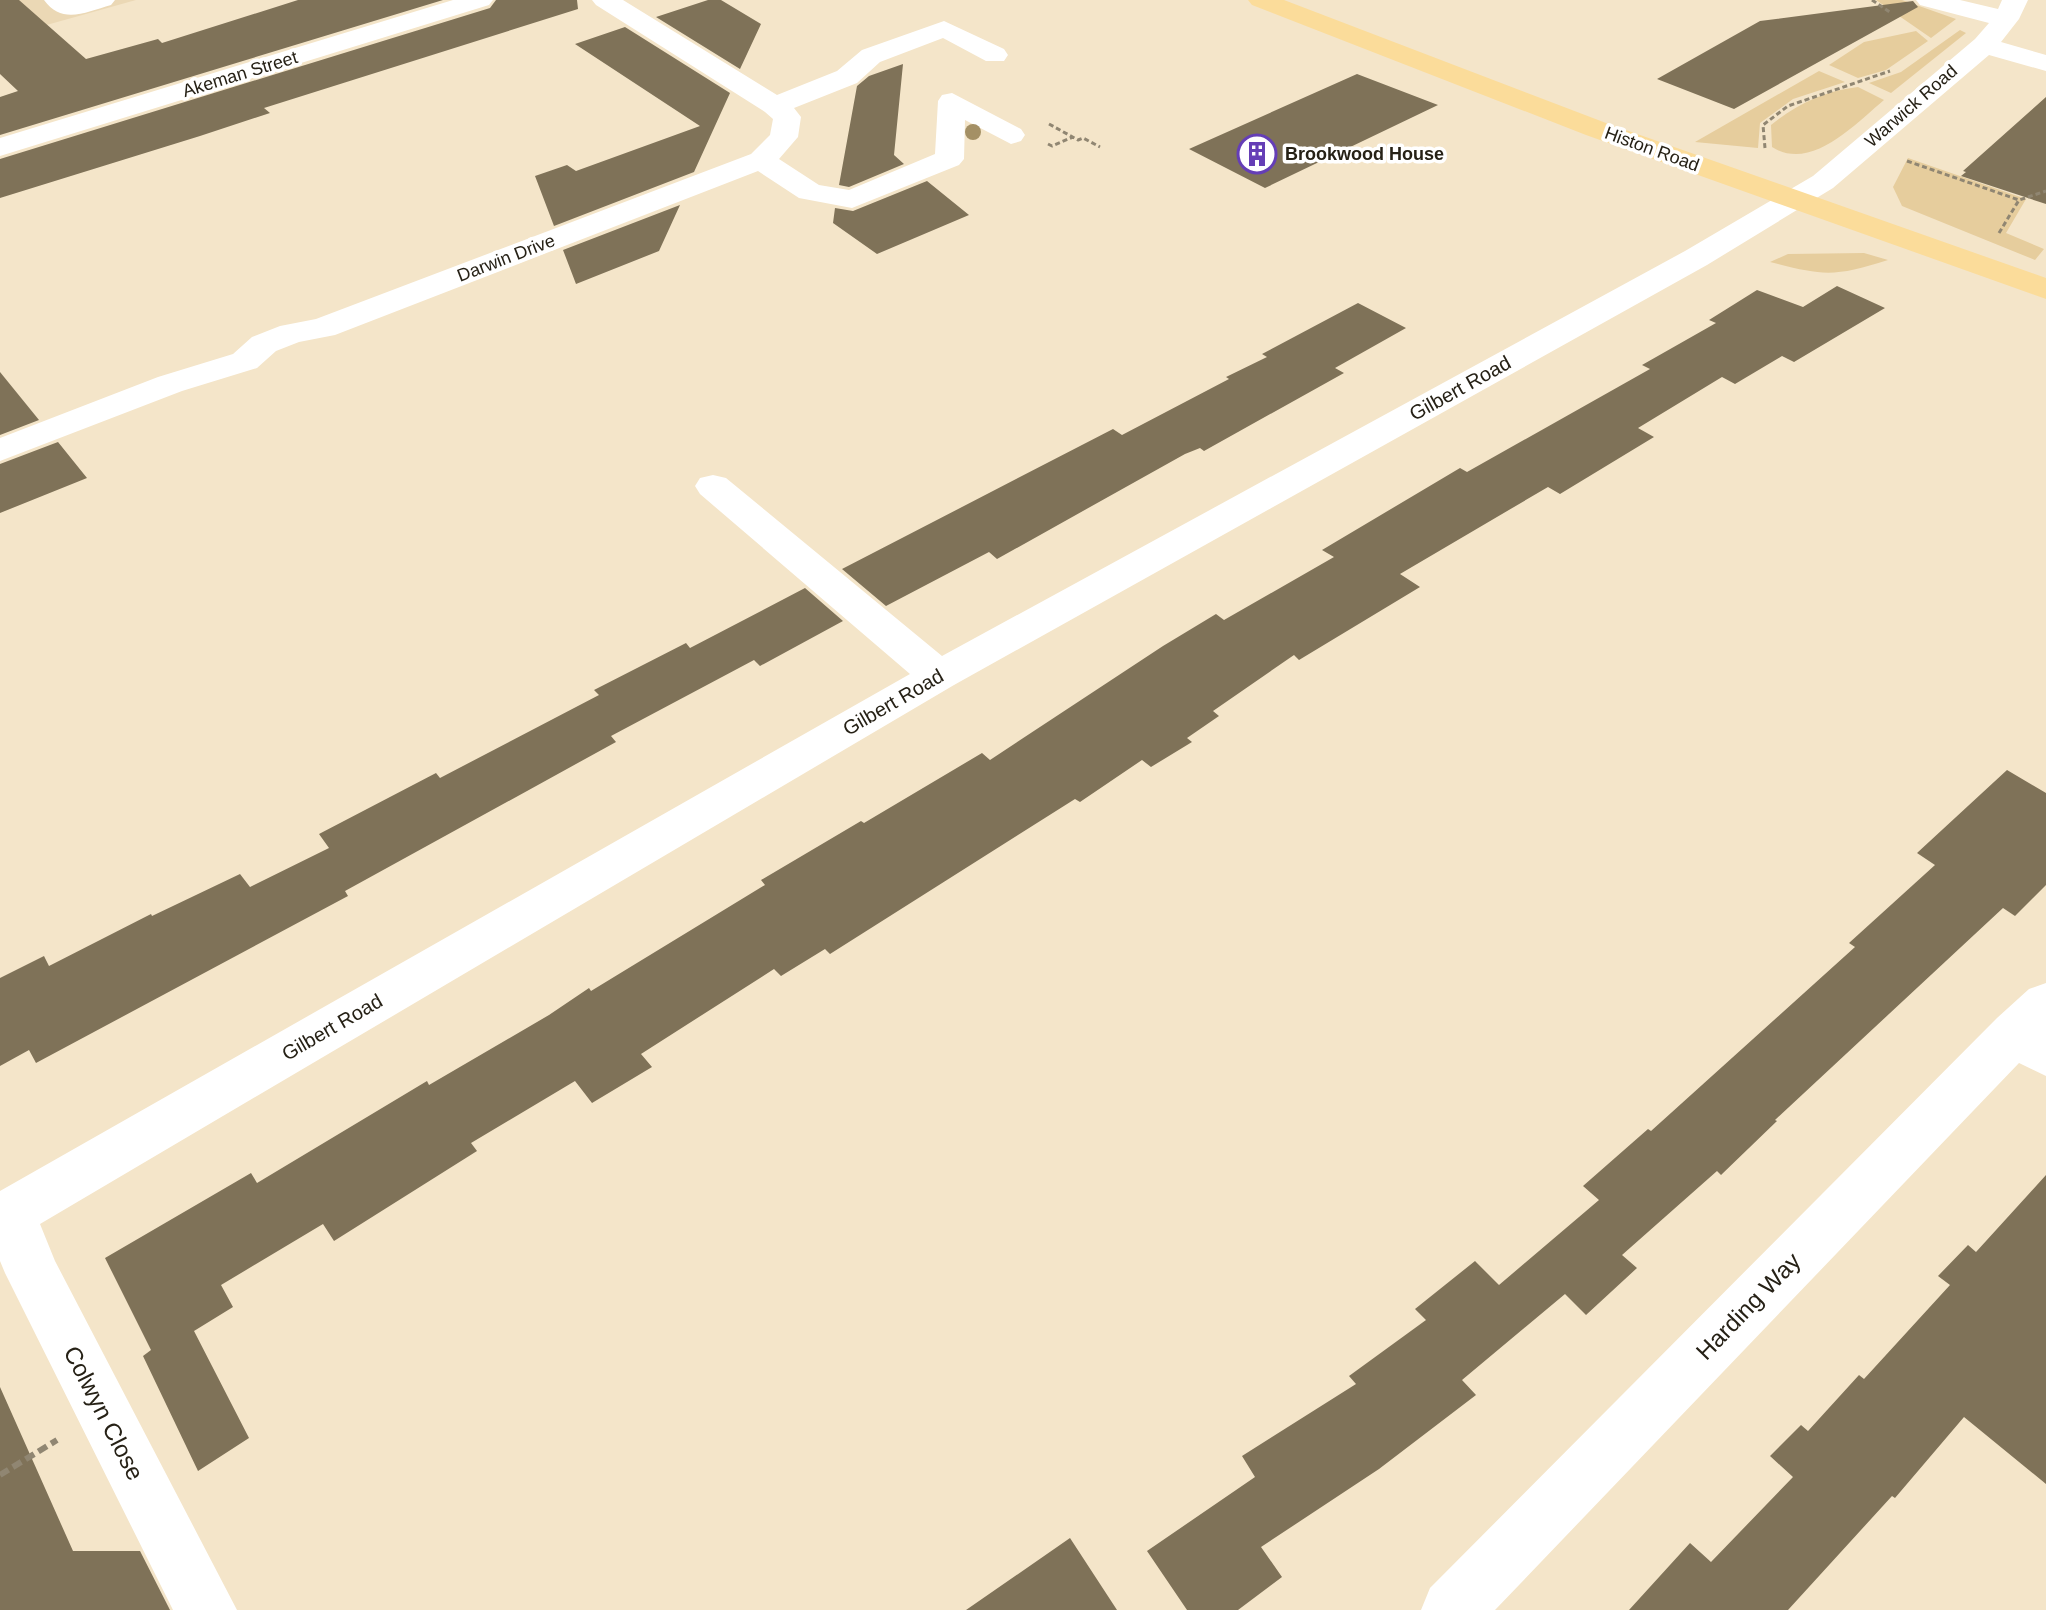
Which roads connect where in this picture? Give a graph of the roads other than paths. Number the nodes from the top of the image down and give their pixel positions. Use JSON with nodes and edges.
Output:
{"nodes":[{"id":1,"x":102,"y":0,"type":"edge"},
{"id":2,"x":480,"y":0,"type":"edge"},
{"id":3,"x":605,"y":0,"type":"edge"},
{"id":4,"x":1261,"y":0,"type":"edge"},
{"id":5,"x":1929,"y":0,"type":"edge"},
{"id":6,"x":62,"y":5,"type":"edge"},
{"id":7,"x":2011,"y":10,"type":"edge"},
{"id":8,"x":1984,"y":45,"type":"junction"},
{"id":9,"x":995,"y":55,"type":"dead end"},
{"id":10,"x":2046,"y":63,"type":"edge"},
{"id":11,"x":775,"y":106,"type":"junction"},
{"id":12,"x":0,"y":147,"type":"edge"},
{"id":13,"x":949,"y":159,"type":"dead end"},
{"id":14,"x":761,"y":160,"type":"junction"},
{"id":15,"x":1795,"y":201,"type":"junction"},
{"id":16,"x":2046,"y":289,"type":"edge"},
{"id":17,"x":0,"y":450,"type":"edge"},
{"id":18,"x":713,"y":486,"type":"dead end"},
{"id":19,"x":940,"y":675,"type":"junction"},
{"id":20,"x":2035,"y":1030,"type":"edge"},
{"id":21,"x":4,"y":1216,"type":"edge"},
{"id":22,"x":206,"y":1610,"type":"edge"},
{"id":23,"x":1452,"y":1610,"type":"edge"}],
"edges":[{"from":1,"to":6,"type":"street"},
{"from":2,"to":12,"type":"street","name":"Akeman Street"},
{"from":3,"to":11,"type":"street"},
{"from":4,"to":15,"type":"main road","name":"Histon Road"},
{"from":5,"to":7,"type":"street"},
{"from":7,"to":8,"type":"street","name":"Warwick Road"},
{"from":8,"to":10,"type":"street"},
{"from":8,"to":15,"type":"street","name":"Warwick Road"},
{"from":9,"to":11,"type":"street"},
{"from":11,"to":14,"type":"street"},
{"from":13,"to":14,"type":"street"},
{"from":14,"to":17,"type":"street","name":"Darwin Drive"},
{"from":15,"to":16,"type":"main road","name":"Histon Road"},
{"from":15,"to":19,"type":"street","name":"Gilbert Road"},
{"from":18,"to":19,"type":"street"},
{"from":19,"to":21,"type":"street","name":"Gilbert Road"},
{"from":20,"to":23,"type":"street","name":"Harding Way"},
{"from":21,"to":22,"type":"street","name":"Colwyn Close"}]}
